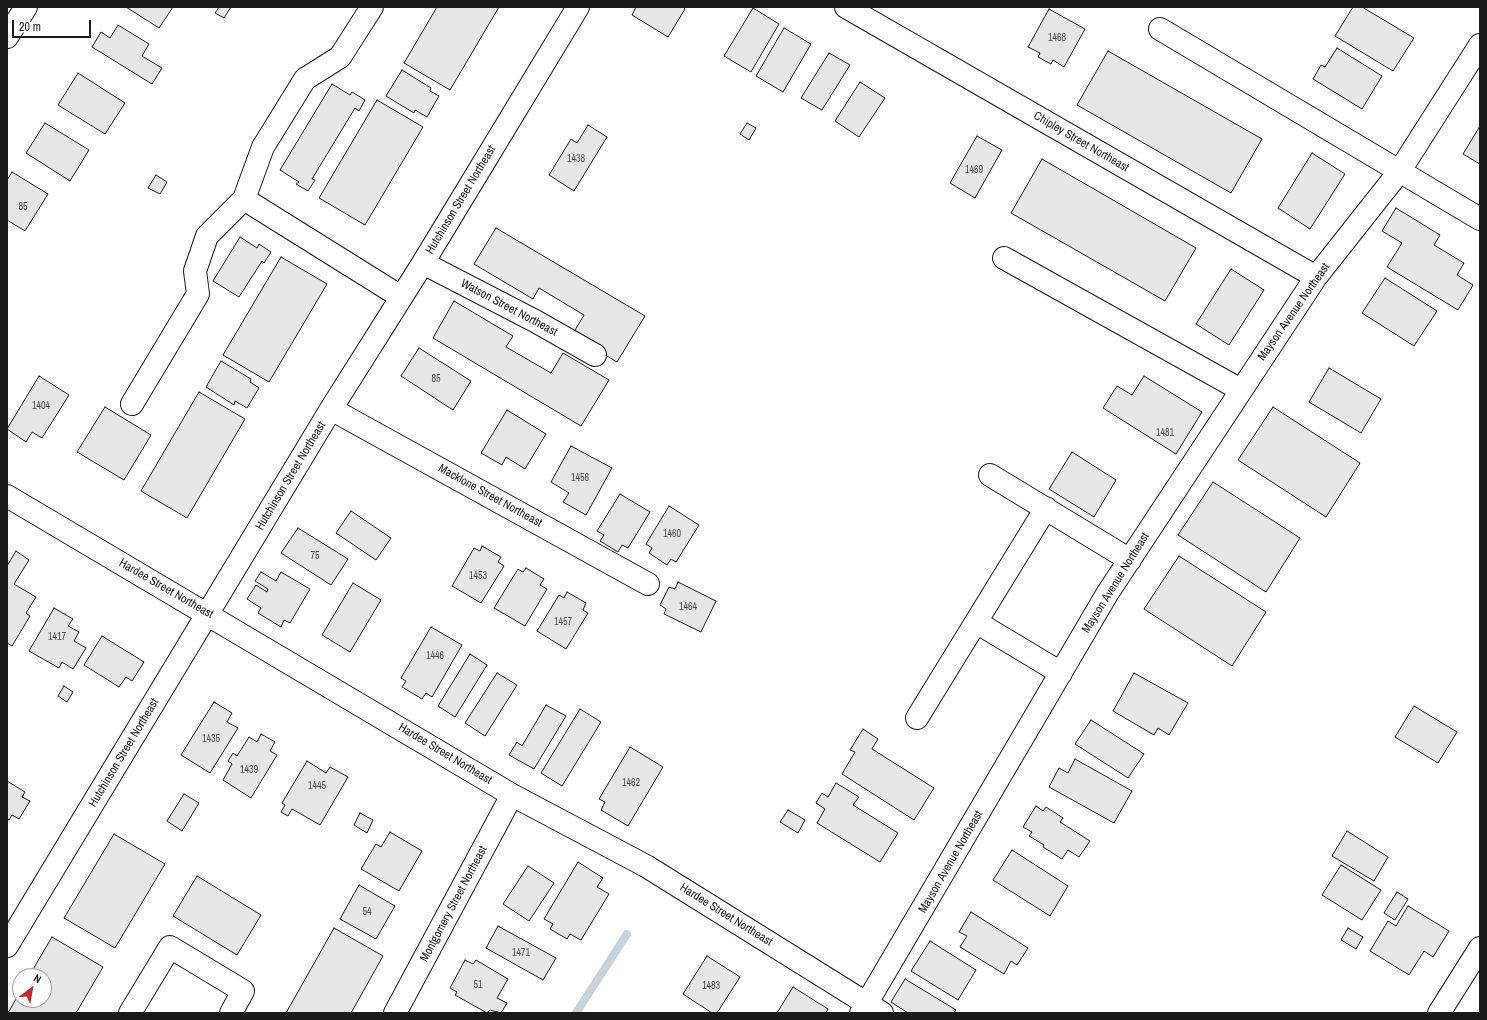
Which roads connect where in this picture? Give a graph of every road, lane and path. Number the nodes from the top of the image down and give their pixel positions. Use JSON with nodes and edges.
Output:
{"nodes":[{"id":1,"x":26,"y":7,"type":"edge"},
{"id":2,"x":372,"y":7,"type":"edge"},
{"id":3,"x":578,"y":7,"type":"edge"},
{"id":4,"x":846,"y":7,"type":"edge"},
{"id":5,"x":1160,"y":30,"type":"dead end"},
{"id":6,"x":7,"y":36,"type":"edge"},
{"id":7,"x":1476,"y":59,"type":"edge"},
{"id":8,"x":1399,"y":172,"type":"junction"},
{"id":9,"x":244,"y":199,"type":"junction"},
{"id":10,"x":1480,"y":219,"type":"edge"},
{"id":11,"x":1004,"y":258,"type":"dead end"},
{"id":12,"x":423,"y":263,"type":"junction"},
{"id":13,"x":1316,"y":277,"type":"junction"},
{"id":14,"x":401,"y":297,"type":"junction"},
{"id":15,"x":595,"y":355,"type":"dead end"},
{"id":16,"x":1241,"y":390,"type":"junction"},
{"id":17,"x":132,"y":404,"type":"dead end"},
{"id":18,"x":331,"y":409,"type":"junction"},
{"id":19,"x":990,"y":475,"type":"dead end"},
{"id":20,"x":7,"y":496,"type":"edge"},
{"id":21,"x":1046,"y":508,"type":"junction"},
{"id":22,"x":1130,"y":560,"type":"junction"},
{"id":23,"x":648,"y":584,"type":"dead end"},
{"id":24,"x":208,"y":614,"type":"junction"},
{"id":25,"x":976,"y":622,"type":"junction"},
{"id":26,"x":1061,"y":673,"type":"junction"},
{"id":27,"x":917,"y":718,"type":"dead end"},
{"id":28,"x":512,"y":795,"type":"junction"},
{"id":29,"x":7,"y":946,"type":"edge"},
{"id":30,"x":1480,"y":948,"type":"edge"},
{"id":31,"x":870,"y":1010,"type":"edge"},
{"id":32,"x":130,"y":1013,"type":"edge"},
{"id":33,"x":231,"y":1013,"type":"edge"},
{"id":34,"x":395,"y":1013,"type":"edge"},
{"id":35,"x":1439,"y":1013,"type":"edge"}],
"edges":[{"from":1,"to":6,"type":"street"},
{"from":2,"to":9,"type":"street"},
{"from":3,"to":12,"type":"street","name":"Hutchinson Street Northeast"},
{"from":4,"to":13,"type":"street","name":"Chipley Street Northeast"},
{"from":5,"to":8,"type":"street"},
{"from":7,"to":8,"type":"street","name":"Mayson Avenue Northeast"},
{"from":8,"to":10,"type":"street"},
{"from":8,"to":13,"type":"street","name":"Mayson Avenue Northeast"},
{"from":9,"to":14,"type":"street"},
{"from":9,"to":17,"type":"street"},
{"from":11,"to":16,"type":"street"},
{"from":12,"to":14,"type":"street","name":"Hutchinson Street Northeast"},
{"from":12,"to":15,"type":"street","name":"Watson Street Northeast"},
{"from":13,"to":16,"type":"street","name":"Mayson Avenue Northeast"},
{"from":14,"to":18,"type":"street","name":"Hutchinson Street Northeast"},
{"from":16,"to":22,"type":"street","name":"Mayson Avenue Northeast"},
{"from":18,"to":23,"type":"street","name":"Macklone Street Northeast"},
{"from":18,"to":24,"type":"street","name":"Hutchinson Street Northeast"},
{"from":19,"to":21,"type":"street"},
{"from":20,"to":24,"type":"street","name":"Hardee Street Northeast"},
{"from":21,"to":22,"type":"street"},
{"from":21,"to":25,"type":"street"},
{"from":22,"to":26,"type":"street","name":"Mayson Avenue Northeast"},
{"from":24,"to":28,"type":"street","name":"Hardee Street Northeast"},
{"from":24,"to":29,"type":"street","name":"Hutchinson Street Northeast"},
{"from":25,"to":26,"type":"street"},
{"from":25,"to":27,"type":"street"},
{"from":26,"to":31,"type":"street","name":"Mayson Avenue Northeast"},
{"from":28,"to":31,"type":"street","name":"Hardee Street Northeast"},
{"from":28,"to":34,"type":"street","name":"Montgomery Street Northeast"},
{"from":30,"to":35,"type":"street"},
{"from":32,"to":33,"type":"street"}]}
